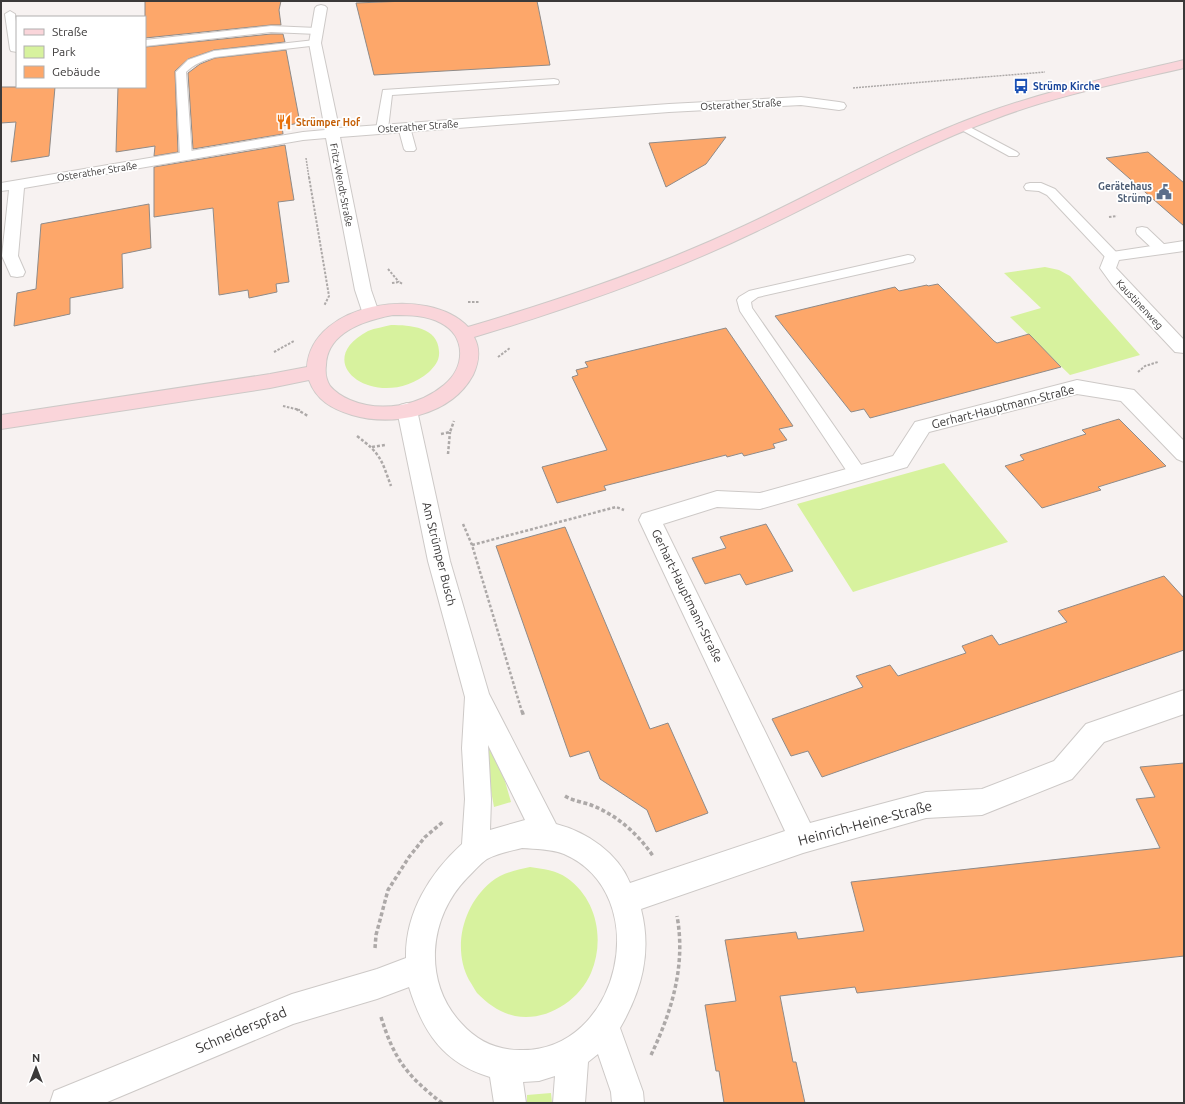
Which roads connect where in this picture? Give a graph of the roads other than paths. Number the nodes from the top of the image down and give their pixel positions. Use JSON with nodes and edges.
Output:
{"nodes":[{"id":1,"x":322,"y":5,"type":"edge"},
{"id":2,"x":10,"y":14,"type":"dead end"},
{"id":3,"x":316,"y":37,"type":"junction"},
{"id":4,"x":146,"y":43,"type":"edge"},
{"id":5,"x":16,"y":49,"type":"edge"},
{"id":6,"x":1184,"y":64,"type":"edge"},
{"id":7,"x":554,"y":82,"type":"dead end"},
{"id":8,"x":838,"y":106,"type":"road end"},
{"id":9,"x":962,"y":126,"type":"junction"},
{"id":10,"x":404,"y":127,"type":"junction"},
{"id":11,"x":382,"y":129,"type":"junction"},
{"id":12,"x":332,"y":133,"type":"junction"},
{"id":13,"x":410,"y":149,"type":"dead end"},
{"id":14,"x":1013,"y":154,"type":"dead end"},
{"id":15,"x":186,"y":156,"type":"junction"},
{"id":16,"x":17,"y":184,"type":"junction"},
{"id":17,"x":1,"y":187,"type":"edge"},
{"id":18,"x":1030,"y":187,"type":"dead end"},
{"id":19,"x":1081,"y":223,"type":"junction"},
{"id":20,"x":1066,"y":225,"type":"dead end"},
{"id":21,"x":1142,"y":231,"type":"dead end"},
{"id":22,"x":1184,"y":246,"type":"edge"},
{"id":23,"x":1161,"y":249,"type":"junction"},
{"id":24,"x":1112,"y":256,"type":"junction"},
{"id":25,"x":908,"y":259,"type":"dead end"},
{"id":26,"x":10,"y":265,"type":"edge"},
{"id":27,"x":370,"y":313,"type":"junction"},
{"id":28,"x":465,"y":334,"type":"junction"},
{"id":29,"x":1181,"y":348,"type":"dead end"},
{"id":30,"x":315,"y":372,"type":"junction"},
{"id":31,"x":407,"y":410,"type":"junction"},
{"id":32,"x":1,"y":422,"type":"edge"},
{"id":33,"x":1184,"y":454,"type":"edge"},
{"id":34,"x":858,"y":474,"type":"junction"},
{"id":35,"x":477,"y":696,"type":"junction"},
{"id":36,"x":1184,"y":702,"type":"edge"},
{"id":37,"x":547,"y":836,"type":"junction"},
{"id":38,"x":803,"y":839,"type":"junction"},
{"id":39,"x":475,"y":851,"type":"junction"},
{"id":40,"x":624,"y":900,"type":"junction"},
{"id":41,"x":420,"y":968,"type":"junction"},
{"id":42,"x":604,"y":1026,"type":"junction"},
{"id":43,"x":574,"y":1053,"type":"junction"},
{"id":44,"x":504,"y":1066,"type":"junction"},
{"id":45,"x":66,"y":1103,"type":"edge"},
{"id":46,"x":510,"y":1103,"type":"edge"},
{"id":47,"x":569,"y":1103,"type":"edge"},
{"id":48,"x":628,"y":1103,"type":"edge"}],
"edges":[{"from":1,"to":3,"type":"street","name":"Fritz-Wendt-Straße"},
{"from":2,"to":5,"type":"lane"},
{"from":3,"to":4,"type":"lane"},
{"from":3,"to":12,"type":"street","name":"Fritz-Wendt-Straße"},
{"from":3,"to":15,"type":"lane"},
{"from":6,"to":9,"type":"main road"},
{"from":7,"to":11,"type":"lane"},
{"from":8,"to":10,"type":"street","name":"Osterather Straße"},
{"from":9,"to":14,"type":"lane"},
{"from":9,"to":28,"type":"main road"},
{"from":10,"to":11,"type":"street","name":"Osterather Straße"},
{"from":10,"to":13,"type":"lane"},
{"from":11,"to":12,"type":"street","name":"Osterather Straße"},
{"from":12,"to":15,"type":"street","name":"Osterather Straße"},
{"from":12,"to":27,"type":"street","name":"Fritz-Wendt-Straße"},
{"from":15,"to":16,"type":"street","name":"Osterather Straße"},
{"from":16,"to":17,"type":"street","name":"Osterather Straße"},
{"from":16,"to":26,"type":"street"},
{"from":18,"to":19,"type":"lane"},
{"from":19,"to":20,"type":"lane"},
{"from":19,"to":24,"type":"lane"},
{"from":21,"to":23,"type":"lane"},
{"from":22,"to":23,"type":"street"},
{"from":23,"to":24,"type":"street"},
{"from":24,"to":29,"type":"street","name":"Kaustinenweg"},
{"from":25,"to":34,"type":"lane"},
{"from":27,"to":28,"type":"main road"},
{"from":27,"to":30,"type":"main road"},
{"from":28,"to":31,"type":"main road"},
{"from":30,"to":31,"type":"main road"},
{"from":30,"to":32,"type":"main road"},
{"from":31,"to":35,"type":"street","name":"Am Strümper Busch"},
{"from":33,"to":34,"type":"street","name":"Gerhart-Hauptmann-Straße"},
{"from":34,"to":38,"type":"street","name":"Gerhart-Hauptmann-Straße"},
{"from":35,"to":37,"type":"street","name":"Am Strümper Busch"},
{"from":35,"to":39,"type":"street","name":"Am Strümper Busch"},
{"from":36,"to":38,"type":"street","name":"Heinrich-Heine-Straße"},
{"from":37,"to":39,"type":"street"},
{"from":37,"to":40,"type":"street"},
{"from":38,"to":40,"type":"street","name":"Heinrich-Heine-Straße"},
{"from":39,"to":41,"type":"street"},
{"from":40,"to":42,"type":"street"},
{"from":41,"to":44,"type":"street"},
{"from":41,"to":45,"type":"street","name":"Schneiderspfad"},
{"from":42,"to":43,"type":"street"},
{"from":42,"to":48,"type":"street"},
{"from":43,"to":44,"type":"street"},
{"from":43,"to":47,"type":"street"},
{"from":44,"to":46,"type":"street"}]}
